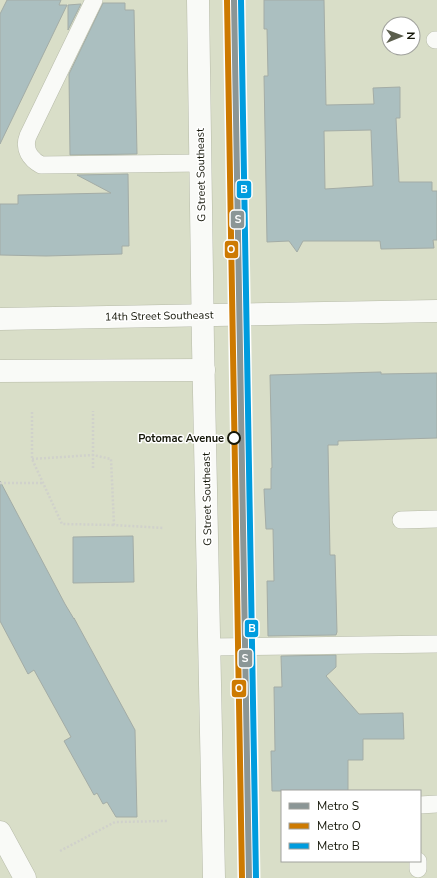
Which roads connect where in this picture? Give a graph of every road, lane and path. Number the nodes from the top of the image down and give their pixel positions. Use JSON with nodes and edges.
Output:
{"nodes":[{"id":1,"x":94,"y":0,"type":"edge"},
{"id":2,"x":198,"y":0,"type":"edge"},
{"id":3,"x":201,"y":163,"type":"junction"},
{"id":4,"x":437,"y":311,"type":"edge"},
{"id":5,"x":204,"y":315,"type":"junction"},
{"id":6,"x":0,"y":319,"type":"edge"},
{"id":7,"x":204,"y":370,"type":"junction"},
{"id":8,"x":0,"y":371,"type":"edge"},
{"id":9,"x":93,"y":411,"type":"dead end"},
{"id":10,"x":32,"y":412,"type":"dead end"},
{"id":11,"x":93,"y":455,"type":"junction"},
{"id":12,"x":32,"y":459,"type":"junction"},
{"id":13,"x":93,"y":468,"type":"dead end"},
{"id":14,"x":0,"y":483,"type":"edge"},
{"id":15,"x":43,"y":483,"type":"junction"},
{"id":16,"x":437,"y":519,"type":"edge"},
{"id":17,"x":401,"y":520,"type":"dead end"},
{"id":18,"x":114,"y":525,"type":"junction"},
{"id":19,"x":163,"y":528,"type":"dead end"},
{"id":20,"x":437,"y":644,"type":"edge"},
{"id":21,"x":210,"y":648,"type":"junction"},
{"id":22,"x":437,"y":804,"type":"edge"},
{"id":23,"x":421,"y":805,"type":"edge"},
{"id":24,"x":167,"y":821,"type":"dead end"},
{"id":25,"x":0,"y":832,"type":"edge"},
{"id":26,"x":60,"y":851,"type":"dead end"},
{"id":27,"x":25,"y":878,"type":"edge"},
{"id":28,"x":214,"y":878,"type":"edge"}],
"edges":[{"from":1,"to":3,"type":"lane"},
{"from":2,"to":3,"type":"street","name":"G Street Southeast"},
{"from":3,"to":5,"type":"street","name":"G Street Southeast"},
{"from":4,"to":5,"type":"street","name":"14th Street Southeast"},
{"from":5,"to":6,"type":"street","name":"14th Street Southeast"},
{"from":5,"to":7,"type":"street","name":"G Street Southeast"},
{"from":7,"to":8,"type":"street"},
{"from":7,"to":21,"type":"street","name":"G Street Southeast"},
{"from":9,"to":11,"type":"path"},
{"from":10,"to":12,"type":"path"},
{"from":11,"to":12,"type":"path"},
{"from":11,"to":13,"type":"path"},
{"from":11,"to":18,"type":"path"},
{"from":12,"to":15,"type":"path"},
{"from":14,"to":15,"type":"path"},
{"from":15,"to":18,"type":"path"},
{"from":16,"to":17,"type":"lane"},
{"from":18,"to":19,"type":"path"},
{"from":20,"to":21,"type":"lane"},
{"from":21,"to":28,"type":"street","name":"G Street Southeast"},
{"from":22,"to":23,"type":"lane"},
{"from":24,"to":26,"type":"path"},
{"from":25,"to":27,"type":"street"}]}
